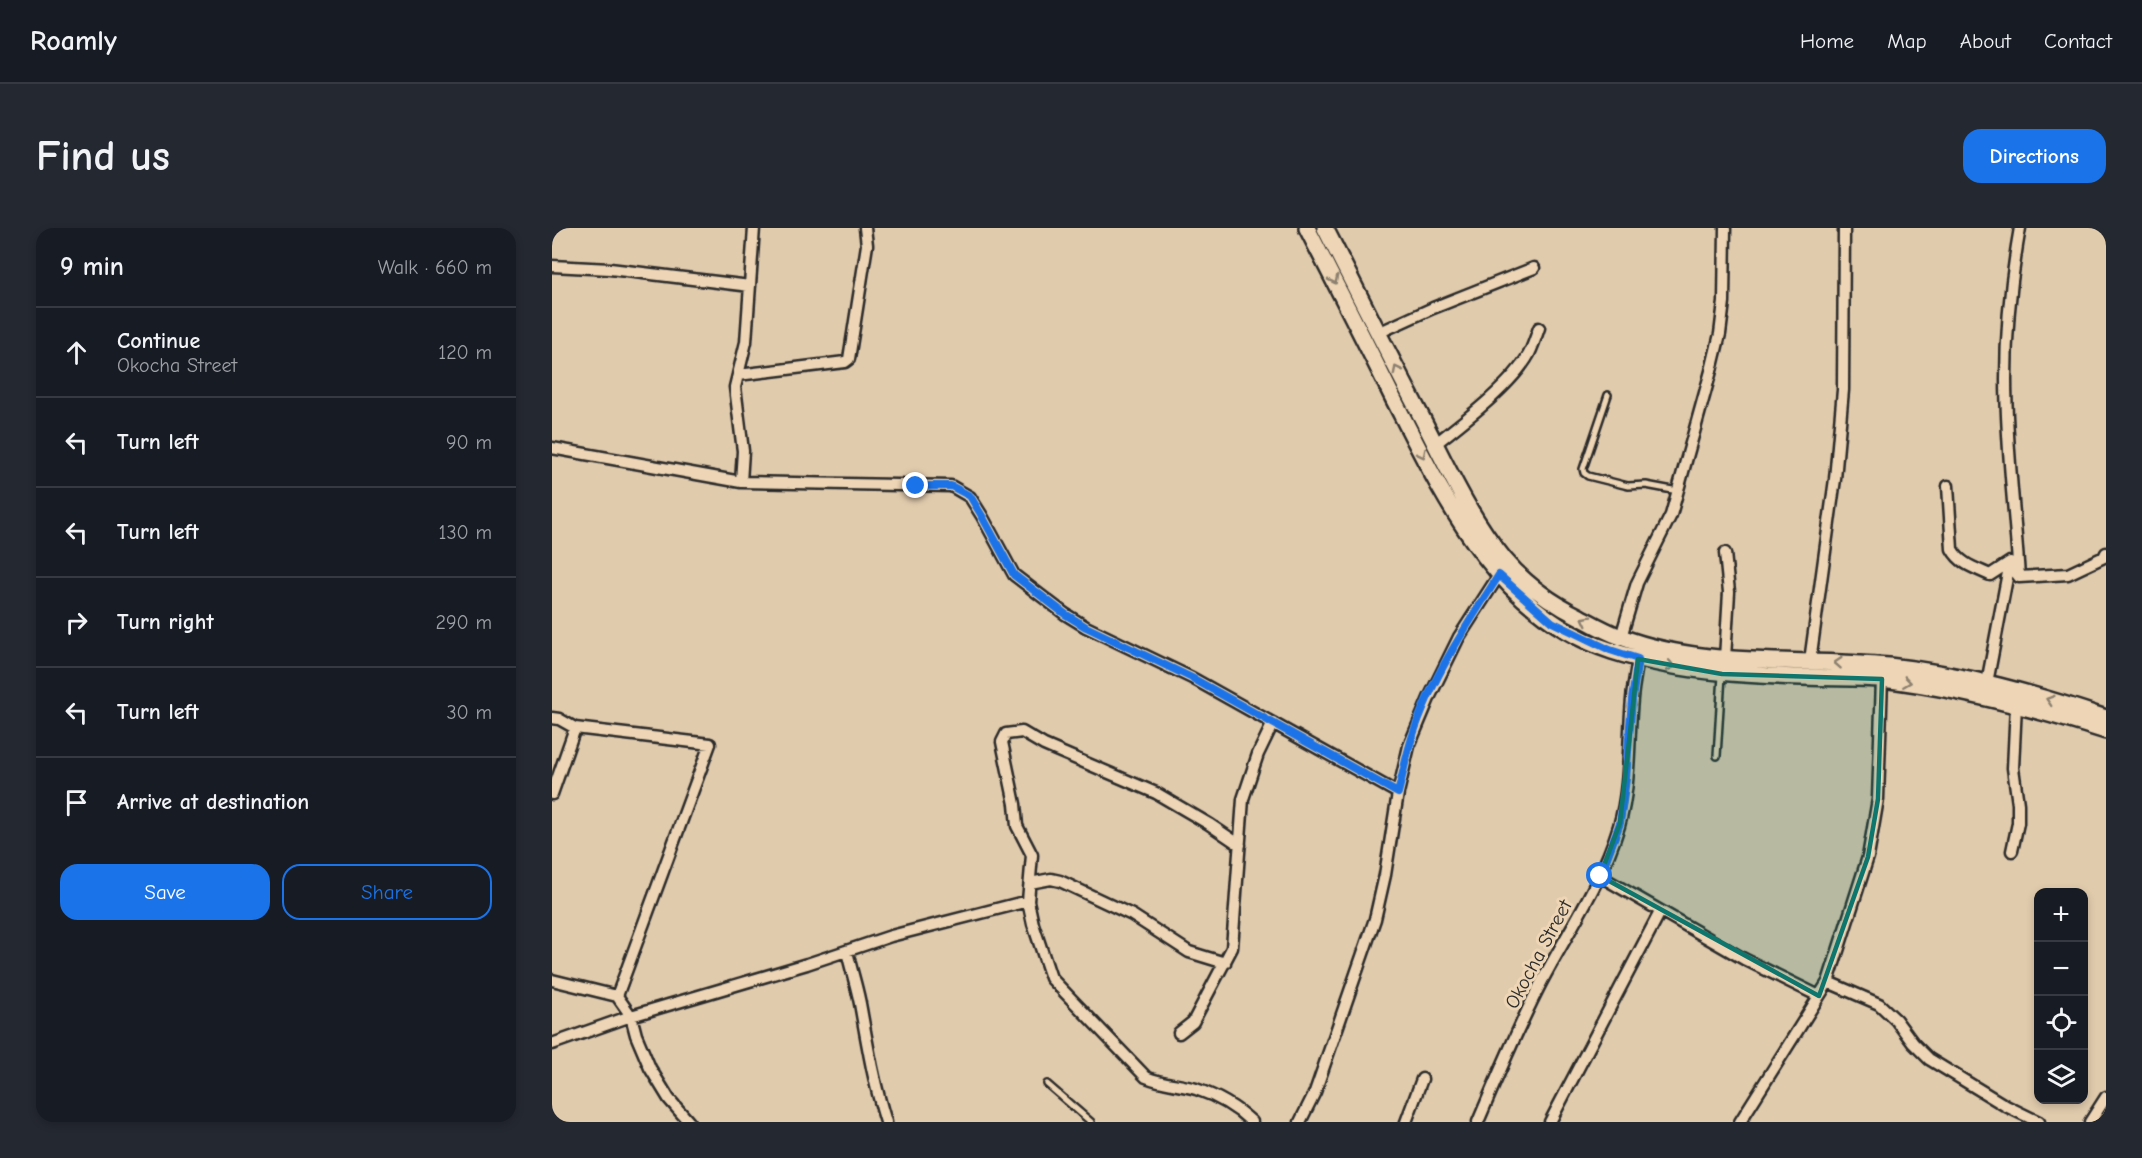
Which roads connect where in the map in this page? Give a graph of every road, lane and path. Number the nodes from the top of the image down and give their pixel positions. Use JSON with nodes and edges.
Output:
{"nodes":[{"id":1,"x":754,"y":228,"type":"edge"},
{"id":2,"x":865,"y":228,"type":"edge"},
{"id":3,"x":1307,"y":228,"type":"edge"},
{"id":4,"x":1324,"y":228,"type":"edge"},
{"id":5,"x":1725,"y":228,"type":"edge"},
{"id":6,"x":1844,"y":228,"type":"edge"},
{"id":7,"x":2020,"y":228,"type":"edge"},
{"id":8,"x":552,"y":266,"type":"edge"},
{"id":9,"x":1534,"y":268,"type":"dead end"},
{"id":10,"x":750,"y":286,"type":"junction"},
{"id":11,"x":1539,"y":328,"type":"dead end"},
{"id":12,"x":1378,"y":333,"type":"junction"},
{"id":13,"x":738,"y":375,"type":"junction"},
{"id":14,"x":1608,"y":395,"type":"dead end"},
{"id":15,"x":1435,"y":444,"type":"junction"},
{"id":16,"x":552,"y":448,"type":"edge"},
{"id":17,"x":741,"y":482,"type":"junction"},
{"id":18,"x":1948,"y":486,"type":"dead end"},
{"id":19,"x":1678,"y":491,"type":"junction"},
{"id":20,"x":1725,"y":553,"type":"dead end"},
{"id":21,"x":2106,"y":553,"type":"edge"},
{"id":22,"x":2010,"y":562,"type":"junction"},
{"id":23,"x":1499,"y":575,"type":"junction"},
{"id":24,"x":2019,"y":577,"type":"junction"},
{"id":25,"x":1621,"y":637,"type":"junction"},
{"id":26,"x":1725,"y":658,"type":"junction"},
{"id":27,"x":1638,"y":659,"type":"junction"},
{"id":28,"x":1810,"y":661,"type":"junction"},
{"id":29,"x":1722,"y":674,"type":"junction"},
{"id":30,"x":1882,"y":679,"type":"junction"},
{"id":31,"x":1988,"y":683,"type":"junction"},
{"id":32,"x":2016,"y":705,"type":"junction"},
{"id":33,"x":552,"y":718,"type":"edge"},
{"id":34,"x":2106,"y":718,"type":"edge"},
{"id":35,"x":1273,"y":723,"type":"junction"},
{"id":36,"x":575,"y":728,"type":"junction"},
{"id":37,"x":2106,"y":731,"type":"edge"},
{"id":38,"x":1717,"y":756,"type":"dead end"},
{"id":39,"x":1398,"y":793,"type":"junction"},
{"id":40,"x":552,"y":794,"type":"edge"},
{"id":41,"x":1240,"y":845,"type":"junction"},
{"id":42,"x":2012,"y":851,"type":"dead end"},
{"id":43,"x":1600,"y":876,"type":"junction"},
{"id":44,"x":1030,"y":883,"type":"junction"},
{"id":45,"x":1028,"y":901,"type":"junction"},
{"id":46,"x":1660,"y":912,"type":"junction"},
{"id":47,"x":847,"y":951,"type":"junction"},
{"id":48,"x":1225,"y":963,"type":"junction"},
{"id":49,"x":552,"y":980,"type":"edge"},
{"id":50,"x":1828,"y":982,"type":"junction"},
{"id":51,"x":617,"y":996,"type":"junction"},
{"id":52,"x":1819,"y":996,"type":"junction"},
{"id":53,"x":631,"y":1016,"type":"junction"},
{"id":54,"x":1179,"y":1032,"type":"dead end"},
{"id":55,"x":552,"y":1044,"type":"edge"},
{"id":56,"x":1422,"y":1079,"type":"dead end"},
{"id":57,"x":1047,"y":1083,"type":"dead end"},
{"id":58,"x":2106,"y":1097,"type":"edge"},
{"id":59,"x":690,"y":1122,"type":"edge"},
{"id":60,"x":886,"y":1122,"type":"edge"},
{"id":61,"x":1091,"y":1122,"type":"edge"},
{"id":62,"x":1252,"y":1122,"type":"edge"},
{"id":63,"x":1300,"y":1122,"type":"edge"},
{"id":64,"x":1406,"y":1122,"type":"edge"},
{"id":65,"x":1478,"y":1122,"type":"edge"},
{"id":66,"x":1550,"y":1122,"type":"edge"},
{"id":67,"x":1740,"y":1122,"type":"edge"},
{"id":68,"x":2039,"y":1122,"type":"edge"},
{"id":69,"x":2090,"y":1122,"type":"edge"}],
"edges":[{"from":1,"to":10,"type":"street"},
{"from":2,"to":13,"type":"street"},
{"from":3,"to":23,"type":"main road","one_way":true},
{"from":4,"to":12,"type":"main road"},
{"from":5,"to":19,"type":"street"},
{"from":6,"to":28,"type":"street"},
{"from":7,"to":24,"type":"street"},
{"from":8,"to":10,"type":"street"},
{"from":9,"to":12,"type":"street"},
{"from":10,"to":13,"type":"street"},
{"from":11,"to":15,"type":"street"},
{"from":15,"to":12,"type":"main road","one_way":true},
{"from":13,"to":17,"type":"street"},
{"from":14,"to":19,"type":"lane"},
{"from":25,"to":15,"type":"main road","one_way":true},
{"from":16,"to":17,"type":"street"},
{"from":17,"to":35,"type":"street"},
{"from":18,"to":22,"type":"street"},
{"from":19,"to":25,"type":"street"},
{"from":20,"to":26,"type":"street"},
{"from":21,"to":24,"type":"street"},
{"from":22,"to":24,"type":"street"},
{"from":22,"to":31,"type":"street"},
{"from":23,"to":27,"type":"main road"},
{"from":23,"to":39,"type":"street"},
{"from":25,"to":26,"type":"main road"},
{"from":26,"to":28,"type":"main road"},
{"from":27,"to":29,"type":"main road","one_way":true},
{"from":27,"to":43,"type":"street","name":"Okocha Street"},
{"from":31,"to":28,"type":"main road","one_way":true},
{"from":29,"to":30,"type":"main road"},
{"from":29,"to":38,"type":"lane"},
{"from":30,"to":32,"type":"main road","one_way":true},
{"from":30,"to":50,"type":"street"},
{"from":34,"to":31,"type":"main road","one_way":true},
{"from":32,"to":37,"type":"main road"},
{"from":32,"to":42,"type":"street"},
{"from":33,"to":36,"type":"street"},
{"from":35,"to":39,"type":"street"},
{"from":35,"to":41,"type":"street"},
{"from":36,"to":40,"type":"street"},
{"from":36,"to":51,"type":"street"},
{"from":39,"to":63,"type":"street"},
{"from":41,"to":44,"type":"street"},
{"from":41,"to":48,"type":"street"},
{"from":43,"to":46,"type":"street"},
{"from":43,"to":65,"type":"street","name":"Okocha Street"},
{"from":44,"to":45,"type":"street"},
{"from":44,"to":48,"type":"street"},
{"from":45,"to":47,"type":"street"},
{"from":45,"to":62,"type":"street"},
{"from":46,"to":52,"type":"street"},
{"from":46,"to":66,"type":"street"},
{"from":47,"to":53,"type":"street"},
{"from":47,"to":60,"type":"street"},
{"from":48,"to":54,"type":"street"},
{"from":49,"to":51,"type":"street"},
{"from":50,"to":52,"type":"street"},
{"from":50,"to":68,"type":"street"},
{"from":51,"to":53,"type":"street"},
{"from":52,"to":67,"type":"street"},
{"from":53,"to":55,"type":"street"},
{"from":53,"to":59,"type":"street"},
{"from":56,"to":64,"type":"street"},
{"from":57,"to":61,"type":"lane"},
{"from":58,"to":69,"type":"street"}]}
